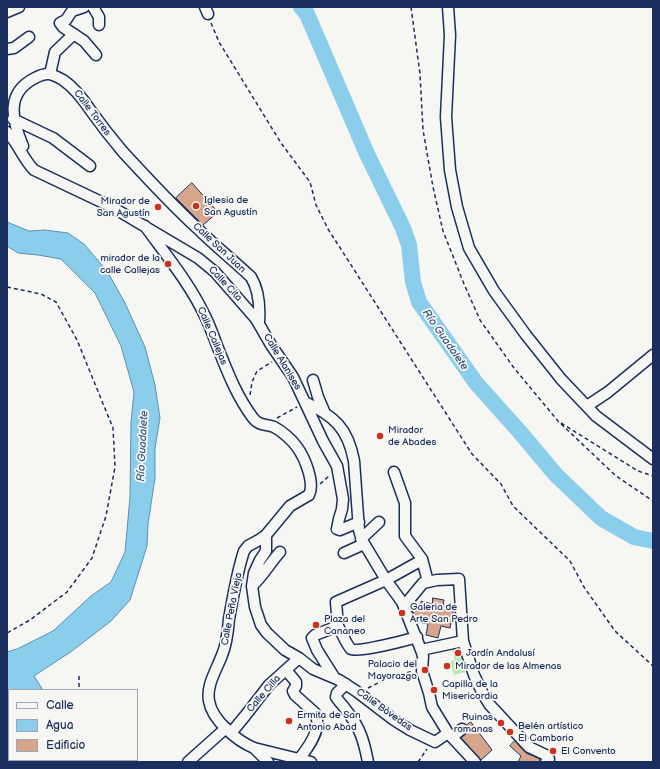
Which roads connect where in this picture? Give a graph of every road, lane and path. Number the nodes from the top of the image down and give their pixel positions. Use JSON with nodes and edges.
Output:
{"nodes":[{"id":1,"x":19,"y":7,"type":"edge"},
{"id":2,"x":84,"y":7,"type":"edge"},
{"id":3,"x":94,"y":7,"type":"edge"},
{"id":4,"x":448,"y":7,"type":"edge"},
{"id":5,"x":206,"y":10,"type":"edge"},
{"id":6,"x":7,"y":12,"type":"edge"},
{"id":7,"x":99,"y":25,"type":"dead end"},
{"id":8,"x":74,"y":34,"type":"junction"},
{"id":9,"x":29,"y":37,"type":"dead end"},
{"id":10,"x":7,"y":49,"type":"edge"},
{"id":11,"x":96,"y":55,"type":"dead end"},
{"id":12,"x":50,"y":74,"type":"junction"},
{"id":13,"x":14,"y":119,"type":"junction"},
{"id":14,"x":7,"y":132,"type":"edge"},
{"id":15,"x":26,"y":159,"type":"junction"},
{"id":16,"x":90,"y":166,"type":"dead end"},
{"id":17,"x":155,"y":185,"type":"joint"},
{"id":18,"x":145,"y":226,"type":"junction"},
{"id":19,"x":7,"y":287,"type":"edge"},
{"id":20,"x":259,"y":322,"type":"junction"},
{"id":21,"x":653,"y":355,"type":"edge"},
{"id":22,"x":280,"y":357,"type":"junction"},
{"id":23,"x":313,"y":380,"type":"dead end"},
{"id":24,"x":242,"y":402,"type":"junction"},
{"id":25,"x":305,"y":402,"type":"junction"},
{"id":26,"x":587,"y":406,"type":"junction"},
{"id":27,"x":324,"y":411,"type":"junction"},
{"id":28,"x":558,"y":421,"type":"dead end"},
{"id":29,"x":274,"y":427,"type":"junction"},
{"id":30,"x":653,"y":459,"type":"edge"},
{"id":31,"x":338,"y":470,"type":"junction"},
{"id":32,"x":394,"y":472,"type":"dead end"},
{"id":33,"x":653,"y":476,"type":"edge"},
{"id":34,"x":311,"y":491,"type":"junction"},
{"id":35,"x":358,"y":522,"type":"junction"},
{"id":36,"x":379,"y":522,"type":"dead end"},
{"id":37,"x":266,"y":535,"type":"junction"},
{"id":38,"x":363,"y":542,"type":"junction"},
{"id":39,"x":280,"y":552,"type":"dead end"},
{"id":40,"x":344,"y":553,"type":"dead end"},
{"id":41,"x":422,"y":560,"type":"junction"},
{"id":42,"x":386,"y":580,"type":"junction"},
{"id":43,"x":428,"y":582,"type":"junction"},
{"id":44,"x":252,"y":586,"type":"junction"},
{"id":45,"x":404,"y":606,"type":"junction"},
{"id":46,"x":338,"y":626,"type":"junction"},
{"id":47,"x":7,"y":633,"type":"edge"},
{"id":48,"x":417,"y":637,"type":"junction"},
{"id":49,"x":463,"y":641,"type":"junction"},
{"id":50,"x":421,"y":650,"type":"junction"},
{"id":51,"x":299,"y":658,"type":"junction"},
{"id":52,"x":653,"y":666,"type":"edge"},
{"id":53,"x":422,"y":669,"type":"junction"},
{"id":54,"x":286,"y":670,"type":"junction"},
{"id":55,"x":79,"y":676,"type":"dead end"},
{"id":56,"x":334,"y":677,"type":"junction"},
{"id":57,"x":346,"y":684,"type":"junction"},
{"id":58,"x":79,"y":689,"type":"edge"},
{"id":59,"x":362,"y":695,"type":"junction"},
{"id":60,"x":462,"y":729,"type":"dead end"},
{"id":61,"x":228,"y":730,"type":"junction"},
{"id":62,"x":450,"y":735,"type":"junction"},
{"id":63,"x":435,"y":742,"type":"junction"},
{"id":64,"x":254,"y":748,"type":"junction"},
{"id":65,"x":299,"y":759,"type":"junction"},
{"id":66,"x":548,"y":760,"type":"edge"},
{"id":67,"x":188,"y":762,"type":"edge"},
{"id":68,"x":268,"y":762,"type":"edge"},
{"id":69,"x":311,"y":762,"type":"edge"},
{"id":70,"x":368,"y":762,"type":"edge"},
{"id":71,"x":418,"y":762,"type":"edge"},
{"id":72,"x":475,"y":762,"type":"edge"}],
"edges":[{"from":1,"to":6,"type":"street"},
{"from":2,"to":8,"type":"street"},
{"from":3,"to":7,"type":"street"},
{"from":4,"to":26,"type":"street"},
{"from":5,"to":52,"type":"path"},
{"from":8,"to":11,"type":"street"},
{"from":8,"to":12,"type":"street"},
{"from":9,"to":10,"type":"street"},
{"from":12,"to":13,"type":"street"},
{"from":12,"to":17,"type":"street","name":"Calle Torres"},
{"from":13,"to":15,"type":"street"},
{"from":13,"to":16,"type":"street"},
{"from":14,"to":15,"type":"street","name":"Calle Callejas"},
{"from":15,"to":18,"type":"street","name":"Calle Callejas"},
{"from":17,"to":20,"type":"street","name":"Calle San Juan"},
{"from":18,"to":20,"type":"street","name":"Calle Cita"},
{"from":18,"to":24,"type":"street","name":"Calle Callejas"},
{"from":19,"to":47,"type":"path"},
{"from":20,"to":22,"type":"street","name":"Calle Alanises"},
{"from":21,"to":26,"type":"street"},
{"from":22,"to":24,"type":"path"},
{"from":22,"to":25,"type":"street","name":"Calle Alanises"},
{"from":23,"to":27,"type":"street"},
{"from":24,"to":29,"type":"street","name":"Calle Callejas"},
{"from":25,"to":27,"type":"street"},
{"from":25,"to":29,"type":"path"},
{"from":25,"to":31,"type":"street","name":"Calle Alanises"},
{"from":26,"to":30,"type":"street"},
{"from":27,"to":35,"type":"street"},
{"from":28,"to":33,"type":"path"},
{"from":29,"to":34,"type":"street","name":"Calle Callejas"},
{"from":31,"to":34,"type":"path"},
{"from":31,"to":35,"type":"street","name":"Calle Alanises"},
{"from":32,"to":41,"type":"street"},
{"from":34,"to":37,"type":"street"},
{"from":35,"to":38,"type":"street"},
{"from":36,"to":38,"type":"street"},
{"from":37,"to":44,"type":"street"},
{"from":37,"to":61,"type":"street","name":"Calle Peña Vieja"},
{"from":38,"to":40,"type":"street"},
{"from":38,"to":42,"type":"street"},
{"from":39,"to":44,"type":"street"},
{"from":41,"to":42,"type":"street"},
{"from":41,"to":43,"type":"street"},
{"from":42,"to":45,"type":"street"},
{"from":42,"to":46,"type":"street"},
{"from":43,"to":45,"type":"street"},
{"from":43,"to":49,"type":"street"},
{"from":44,"to":51,"type":"street","name":"Calle Bóvedas"},
{"from":45,"to":48,"type":"street"},
{"from":46,"to":48,"type":"street"},
{"from":46,"to":56,"type":"street"},
{"from":48,"to":50,"type":"street"},
{"from":49,"to":50,"type":"street"},
{"from":49,"to":66,"type":"street"},
{"from":50,"to":53,"type":"street"},
{"from":51,"to":54,"type":"street","name":"Calle Cilla"},
{"from":51,"to":56,"type":"street","name":"Calle Bóvedas"},
{"from":53,"to":59,"type":"path"},
{"from":53,"to":62,"type":"street"},
{"from":54,"to":61,"type":"street","name":"Calle Cilla"},
{"from":54,"to":65,"type":"street"},
{"from":55,"to":58,"type":"path"},
{"from":56,"to":57,"type":"street","name":"Calle Bóvedas"},
{"from":57,"to":59,"type":"street","name":"Calle Bóvedas"},
{"from":57,"to":70,"type":"street"},
{"from":59,"to":63,"type":"street","name":"Calle Bóvedas"},
{"from":60,"to":62,"type":"street"},
{"from":61,"to":64,"type":"street","name":"Calle Peña Vieja"},
{"from":61,"to":67,"type":"street","name":"Calle Cilla"},
{"from":62,"to":63,"type":"street"},
{"from":62,"to":72,"type":"street"},
{"from":63,"to":71,"type":"path"},
{"from":64,"to":65,"type":"street"},
{"from":64,"to":68,"type":"street"},
{"from":65,"to":69,"type":"street"}]}
